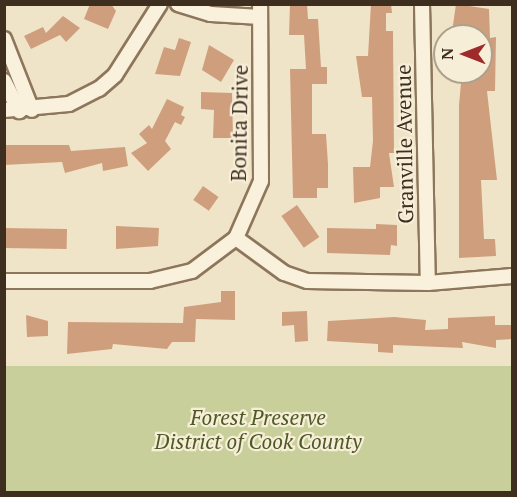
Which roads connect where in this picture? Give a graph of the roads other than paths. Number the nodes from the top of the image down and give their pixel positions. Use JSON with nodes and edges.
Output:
{"nodes":[{"id":1,"x":160,"y":4,"type":"edge"},
{"id":2,"x":178,"y":4,"type":"edge"},
{"id":3,"x":422,"y":4,"type":"edge"},
{"id":4,"x":260,"y":11,"type":"edge"},
{"id":5,"x":4,"y":39,"type":"edge"},
{"id":6,"x":4,"y":81,"type":"edge"},
{"id":7,"x":4,"y":110,"type":"edge"},
{"id":8,"x":25,"y":110,"type":"junction"},
{"id":9,"x":236,"y":238,"type":"junction"},
{"id":10,"x":513,"y":276,"type":"edge"},
{"id":11,"x":4,"y":281,"type":"edge"},
{"id":12,"x":428,"y":283,"type":"junction"}],
"edges":[{"from":1,"to":8,"type":"street"},
{"from":2,"to":4,"type":"street"},
{"from":3,"to":12,"type":"street","name":"Granville Avenue"},
{"from":4,"to":9,"type":"street","name":"Bonita Drive"},
{"from":5,"to":8,"type":"street"},
{"from":6,"to":8,"type":"street"},
{"from":7,"to":8,"type":"street"},
{"from":9,"to":11,"type":"street"},
{"from":9,"to":12,"type":"street"},
{"from":10,"to":12,"type":"street"}]}
